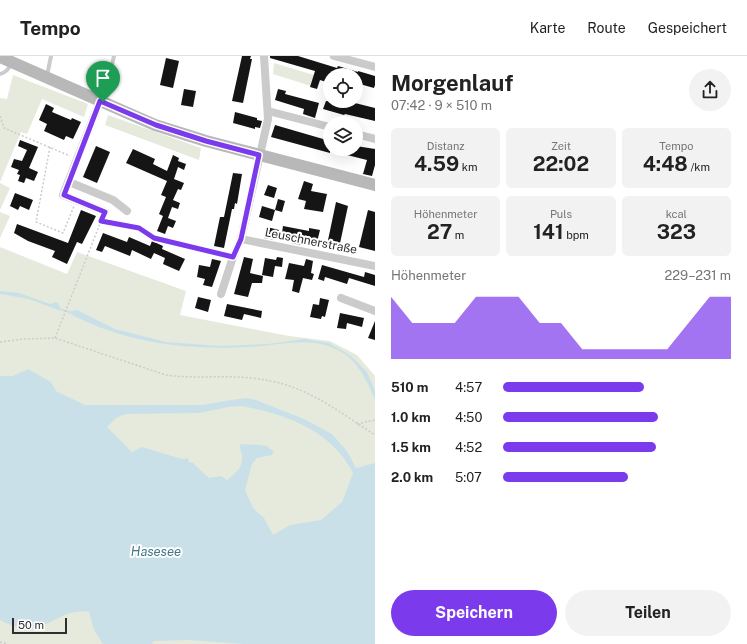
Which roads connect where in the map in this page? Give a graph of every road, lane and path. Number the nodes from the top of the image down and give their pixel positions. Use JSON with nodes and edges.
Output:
{"nodes":[{"id":1,"x":51,"y":56,"type":"edge"},
{"id":2,"x":114,"y":56,"type":"edge"},
{"id":3,"x":264,"y":56,"type":"edge"},
{"id":4,"x":334,"y":56,"type":"edge"},
{"id":5,"x":0,"y":57,"type":"edge"},
{"id":6,"x":12,"y":63,"type":"junction"},
{"id":7,"x":375,"y":67,"type":"edge"},
{"id":8,"x":0,"y":74,"type":"edge"},
{"id":9,"x":46,"y":78,"type":"junction"},
{"id":10,"x":102,"y":102,"type":"junction"},
{"id":11,"x":268,"y":111,"type":"junction"},
{"id":12,"x":0,"y":116,"type":"edge"},
{"id":13,"x":323,"y":125,"type":"edge"},
{"id":14,"x":363,"y":136,"type":"edge"},
{"id":15,"x":375,"y":139,"type":"edge"},
{"id":16,"x":50,"y":147,"type":"junction"},
{"id":17,"x":259,"y":155,"type":"junction"},
{"id":18,"x":78,"y":159,"type":"junction"},
{"id":19,"x":69,"y":182,"type":"junction"},
{"id":20,"x":375,"y":185,"type":"edge"},
{"id":21,"x":76,"y":200,"type":"junction"},
{"id":22,"x":126,"y":211,"type":"dead end"},
{"id":23,"x":105,"y":212,"type":"joint"},
{"id":24,"x":101,"y":221,"type":"junction"},
{"id":25,"x":241,"y":239,"type":"junction"},
{"id":26,"x":233,"y":257,"type":"junction"},
{"id":27,"x":375,"y":266,"type":"edge"},
{"id":28,"x":222,"y":294,"type":"dead end"},
{"id":29,"x":341,"y":298,"type":"dead end"},
{"id":30,"x":375,"y":311,"type":"edge"},
{"id":31,"x":55,"y":338,"type":"junction"},
{"id":32,"x":0,"y":342,"type":"edge"},
{"id":33,"x":375,"y":420,"type":"edge"},
{"id":34,"x":357,"y":424,"type":"junction"},
{"id":35,"x":375,"y":435,"type":"edge"},
{"id":36,"x":0,"y":642,"type":"edge"},
{"id":37,"x":8,"y":644,"type":"edge"}],
"edges":[{"from":1,"to":9,"type":"lane"},
{"from":2,"to":10,"type":"lane"},
{"from":3,"to":11,"type":"street"},
{"from":4,"to":7,"type":"street"},
{"from":5,"to":6,"type":"street"},
{"from":6,"to":8,"type":"lane"},
{"from":6,"to":9,"type":"street"},
{"from":9,"to":10,"type":"street"},
{"from":10,"to":17,"type":"street"},
{"from":10,"to":18,"type":"street"},
{"from":11,"to":13,"type":"street"},
{"from":11,"to":17,"type":"street"},
{"from":12,"to":16,"type":"path"},
{"from":14,"to":15,"type":"street"},
{"from":16,"to":18,"type":"path"},
{"from":16,"to":21,"type":"path"},
{"from":17,"to":20,"type":"street"},
{"from":17,"to":25,"type":"street"},
{"from":18,"to":19,"type":"street"},
{"from":19,"to":21,"type":"street"},
{"from":19,"to":22,"type":"street"},
{"from":21,"to":23,"type":"street"},
{"from":23,"to":24,"type":"path"},
{"from":24,"to":26,"type":"path"},
{"from":24,"to":31,"type":"path"},
{"from":25,"to":26,"type":"street"},
{"from":25,"to":27,"type":"street","name":"Leuschnerstraße"},
{"from":26,"to":28,"type":"street"},
{"from":29,"to":30,"type":"street"},
{"from":31,"to":32,"type":"path"},
{"from":31,"to":34,"type":"path"},
{"from":33,"to":34,"type":"path"},
{"from":34,"to":35,"type":"path"},
{"from":36,"to":37,"type":"path"}]}
